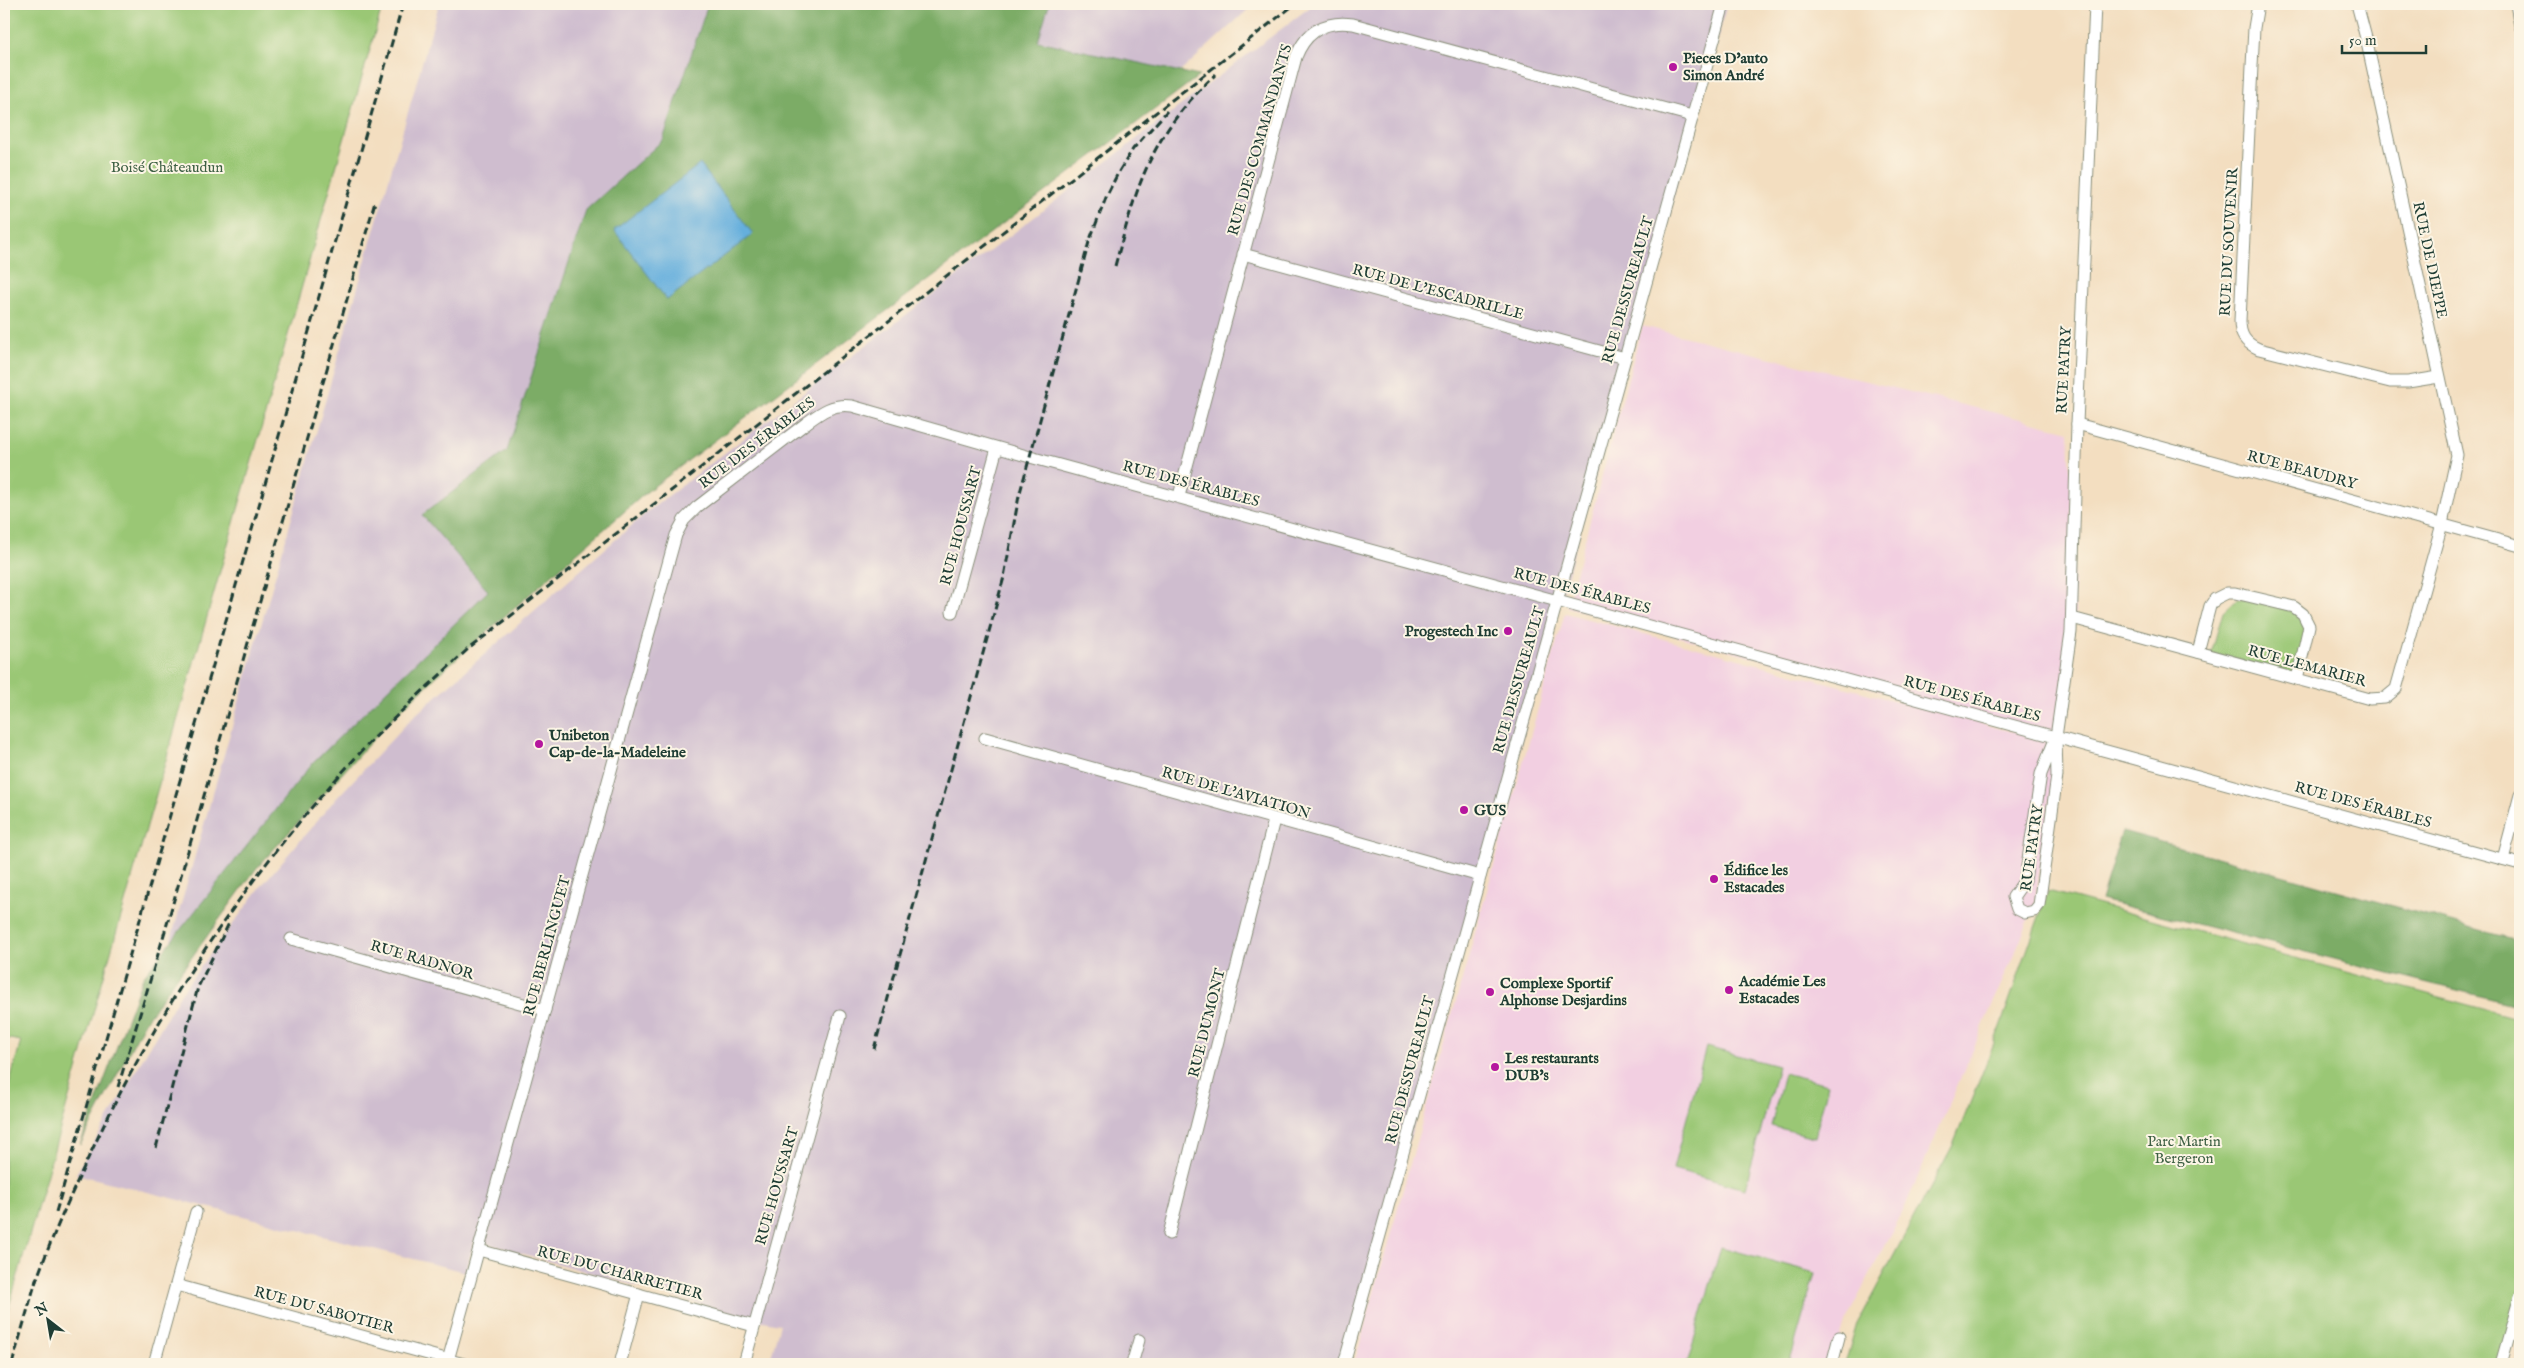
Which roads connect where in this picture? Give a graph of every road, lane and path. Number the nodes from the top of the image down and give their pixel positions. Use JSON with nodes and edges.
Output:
{"nodes":[{"id":1,"x":1724,"y":4,"type":"edge"},
{"id":2,"x":2095,"y":4,"type":"edge"},
{"id":3,"x":2258,"y":4,"type":"edge"},
{"id":4,"x":2357,"y":4,"type":"edge"},
{"id":5,"x":2516,"y":4,"type":"edge"},
{"id":6,"x":2520,"y":26,"type":"edge"},
{"id":7,"x":1692,"y":116,"type":"junction"},
{"id":8,"x":1243,"y":254,"type":"junction"},
{"id":9,"x":1625,"y":358,"type":"junction"},
{"id":10,"x":2439,"y":377,"type":"junction"},
{"id":11,"x":2077,"y":424,"type":"junction"},
{"id":12,"x":997,"y":448,"type":"junction"},
{"id":13,"x":1179,"y":496,"type":"junction"},
{"id":14,"x":2442,"y":524,"type":"junction"},
{"id":15,"x":676,"y":535,"type":"joint"},
{"id":16,"x":2520,"y":546,"type":"edge"},
{"id":17,"x":1557,"y":600,"type":"junction"},
{"id":18,"x":952,"y":612,"type":"dead end"},
{"id":19,"x":2072,"y":618,"type":"junction"},
{"id":20,"x":2198,"y":652,"type":"junction"},
{"id":21,"x":2298,"y":679,"type":"junction"},
{"id":22,"x":2056,"y":737,"type":"junction"},
{"id":23,"x":985,"y":738,"type":"dead end"},
{"id":24,"x":2520,"y":795,"type":"edge"},
{"id":25,"x":1274,"y":820,"type":"junction"},
{"id":26,"x":2503,"y":859,"type":"junction"},
{"id":27,"x":2520,"y":864,"type":"edge"},
{"id":28,"x":1480,"y":876,"type":"junction"},
{"id":29,"x":291,"y":939,"type":"dead end"},
{"id":30,"x":545,"y":1010,"type":"junction"},
{"id":31,"x":840,"y":1016,"type":"dead end"},
{"id":32,"x":196,"y":1212,"type":"dead end"},
{"id":33,"x":1169,"y":1234,"type":"dead end"},
{"id":34,"x":479,"y":1250,"type":"junction"},
{"id":35,"x":176,"y":1285,"type":"junction"},
{"id":36,"x":639,"y":1294,"type":"junction"},
{"id":37,"x":2520,"y":1296,"type":"edge"},
{"id":38,"x":754,"y":1326,"type":"junction"},
{"id":39,"x":1840,"y":1337,"type":"dead end"},
{"id":40,"x":1139,"y":1340,"type":"dead end"},
{"id":41,"x":447,"y":1362,"type":"edge"},
{"id":42,"x":154,"y":1364,"type":"edge"},
{"id":43,"x":464,"y":1364,"type":"edge"},
{"id":44,"x":620,"y":1364,"type":"edge"},
{"id":45,"x":744,"y":1364,"type":"edge"},
{"id":46,"x":1132,"y":1364,"type":"edge"},
{"id":47,"x":1344,"y":1364,"type":"edge"},
{"id":48,"x":1832,"y":1364,"type":"edge"},
{"id":49,"x":2501,"y":1364,"type":"edge"}],
"edges":[{"from":1,"to":7,"type":"street","name":"RUE DESSUREAULT"},
{"from":2,"to":11,"type":"street","name":"RUE PATRY"},
{"from":3,"to":10,"type":"street","name":"RUE DU SOUVENIR"},
{"from":4,"to":10,"type":"street","name":"RUE DE DIEPPE"},
{"from":5,"to":6,"type":"street"},
{"from":7,"to":8,"type":"street","name":"RUE DES COMMANDANTS"},
{"from":7,"to":9,"type":"street","name":"RUE DESSUREAULT"},
{"from":8,"to":9,"type":"street","name":"RUE DE L'ESCADRILLE"},
{"from":8,"to":13,"type":"street","name":"RUE DES COMMANDANTS"},
{"from":9,"to":17,"type":"street","name":"RUE DESSUREAULT"},
{"from":10,"to":14,"type":"street","name":"RUE DE DIEPPE"},
{"from":11,"to":14,"type":"street","name":"RUE BEAUDRY"},
{"from":11,"to":19,"type":"street","name":"RUE PATRY"},
{"from":12,"to":13,"type":"street","name":"RUE DES ÉRABLES"},
{"from":12,"to":15,"type":"street","name":"RUE DES ÉRABLES"},
{"from":12,"to":18,"type":"street","name":"RUE HOUSSART"},
{"from":13,"to":17,"type":"street","name":"RUE DES ÉRABLES"},
{"from":14,"to":16,"type":"street","name":"RUE BEAUDRY"},
{"from":14,"to":21,"type":"street","name":"RUE LEMARIER"},
{"from":15,"to":30,"type":"street","name":"RUE BERLINGUET"},
{"from":17,"to":22,"type":"street","name":"RUE DES ÉRABLES"},
{"from":17,"to":28,"type":"street","name":"RUE DESSUREAULT"},
{"from":19,"to":20,"type":"street","name":"RUE LEMARIER"},
{"from":19,"to":22,"type":"street","name":"RUE PATRY"},
{"from":20,"to":21,"type":"street","name":"RUE LEMARIER"},
{"from":20,"to":21,"type":"street"},
{"from":22,"to":22,"type":"street","name":"RUE PATRY"},
{"from":22,"to":26,"type":"street","name":"RUE DES ÉRABLES"},
{"from":23,"to":25,"type":"street","name":"RUE DE L'AVIATION"},
{"from":24,"to":26,"type":"street"},
{"from":25,"to":28,"type":"street","name":"RUE DE L'AVIATION"},
{"from":25,"to":33,"type":"street","name":"RUE DUMONT"},
{"from":26,"to":27,"type":"street","name":"RUE DES ÉRABLES"},
{"from":28,"to":47,"type":"street","name":"RUE DESSUREAULT"},
{"from":29,"to":30,"type":"street","name":"RUE RADNOR"},
{"from":30,"to":34,"type":"street","name":"RUE BERLINGUET"},
{"from":31,"to":38,"type":"street","name":"RUE HOUSSART"},
{"from":32,"to":35,"type":"street"},
{"from":34,"to":36,"type":"street","name":"RUE DU CHARRETIER"},
{"from":34,"to":41,"type":"street","name":"RUE BERLINGUET"},
{"from":35,"to":41,"type":"street","name":"RUE DU SABOTIER"},
{"from":35,"to":42,"type":"street"},
{"from":36,"to":38,"type":"street","name":"RUE DU CHARRETIER"},
{"from":36,"to":44,"type":"street"},
{"from":37,"to":49,"type":"street"},
{"from":38,"to":45,"type":"street","name":"RUE HOUSSART"},
{"from":39,"to":48,"type":"street"},
{"from":40,"to":46,"type":"street"},
{"from":41,"to":43,"type":"street","name":"RUE DU SABOTIER"}]}
